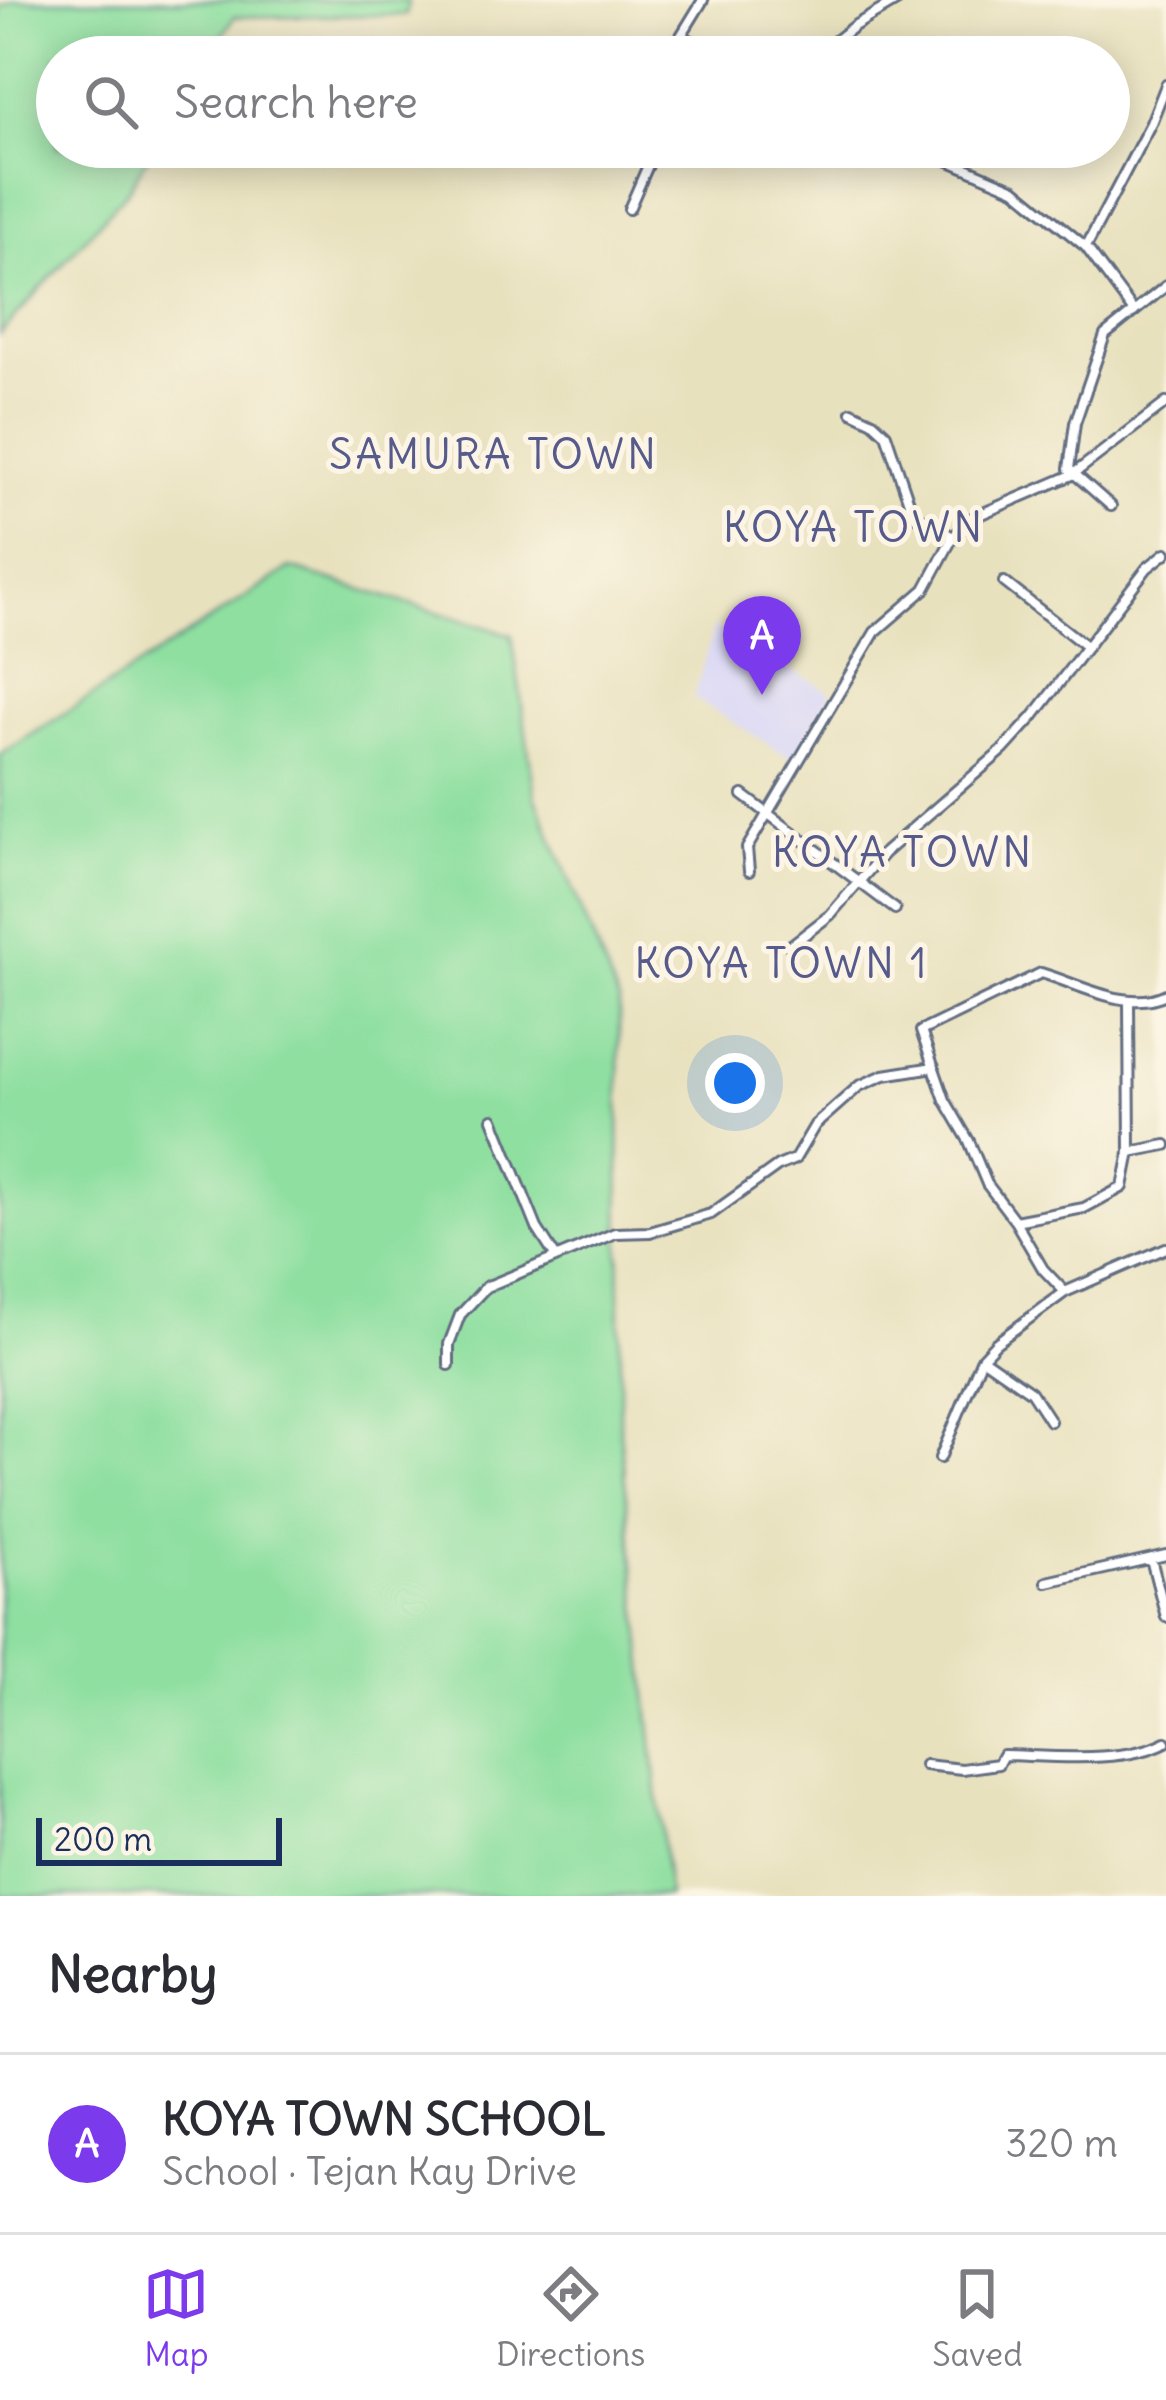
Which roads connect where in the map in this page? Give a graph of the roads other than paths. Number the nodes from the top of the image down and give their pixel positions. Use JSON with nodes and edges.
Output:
{"nodes":[{"id":1,"x":703,"y":0,"type":"edge"},
{"id":2,"x":898,"y":0,"type":"edge"},
{"id":3,"x":682,"y":36,"type":"edge"},
{"id":4,"x":841,"y":36,"type":"edge"},
{"id":5,"x":1166,"y":85,"type":"edge"},
{"id":6,"x":1130,"y":158,"type":"edge"},
{"id":7,"x":647,"y":168,"type":"edge"},
{"id":8,"x":966,"y":168,"type":"edge"},
{"id":9,"x":1125,"y":168,"type":"edge"},
{"id":10,"x":629,"y":209,"type":"dead end"},
{"id":11,"x":1086,"y":247,"type":"junction"},
{"id":12,"x":1166,"y":286,"type":"edge"},
{"id":13,"x":1134,"y":311,"type":"junction"},
{"id":14,"x":1166,"y":404,"type":"edge"},
{"id":15,"x":851,"y":412,"type":"dead end"},
{"id":16,"x":1072,"y":475,"type":"junction"},
{"id":17,"x":1111,"y":506,"type":"dead end"},
{"id":18,"x":953,"y":536,"type":"junction"},
{"id":19,"x":1166,"y":554,"type":"edge"},
{"id":20,"x":1004,"y":582,"type":"dead end"},
{"id":21,"x":1087,"y":646,"type":"junction"},
{"id":22,"x":743,"y":795,"type":"dead end"},
{"id":23,"x":767,"y":813,"type":"junction"},
{"id":24,"x":749,"y":871,"type":"dead end"},
{"id":25,"x":857,"y":881,"type":"junction"},
{"id":26,"x":895,"y":909,"type":"dead end"},
{"id":27,"x":790,"y":946,"type":"dead end"},
{"id":28,"x":1166,"y":994,"type":"edge"},
{"id":29,"x":1129,"y":1001,"type":"junction"},
{"id":30,"x":934,"y":1067,"type":"junction"},
{"id":31,"x":493,"y":1120,"type":"dead end"},
{"id":32,"x":1166,"y":1145,"type":"edge"},
{"id":33,"x":1130,"y":1152,"type":"junction"},
{"id":34,"x":1015,"y":1221,"type":"junction"},
{"id":35,"x":1166,"y":1248,"type":"edge"},
{"id":36,"x":555,"y":1256,"type":"junction"},
{"id":37,"x":1065,"y":1292,"type":"junction"},
{"id":38,"x":982,"y":1358,"type":"junction"},
{"id":39,"x":449,"y":1365,"type":"dead end"},
{"id":40,"x":1050,"y":1421,"type":"dead end"},
{"id":41,"x":940,"y":1459,"type":"dead end"},
{"id":42,"x":1166,"y":1556,"type":"edge"},
{"id":43,"x":1151,"y":1559,"type":"junction"},
{"id":44,"x":1047,"y":1582,"type":"dead end"},
{"id":45,"x":1166,"y":1617,"type":"edge"},
{"id":46,"x":1166,"y":1742,"type":"edge"},
{"id":47,"x":925,"y":1765,"type":"dead end"}],
"edges":[{"from":1,"to":3,"type":"street"},
{"from":2,"to":4,"type":"street"},
{"from":5,"to":6,"type":"street"},
{"from":7,"to":10,"type":"street"},
{"from":8,"to":11,"type":"street"},
{"from":9,"to":11,"type":"street"},
{"from":11,"to":13,"type":"street"},
{"from":12,"to":13,"type":"street"},
{"from":13,"to":16,"type":"street"},
{"from":14,"to":16,"type":"street"},
{"from":15,"to":18,"type":"street"},
{"from":16,"to":17,"type":"street"},
{"from":16,"to":18,"type":"street"},
{"from":18,"to":23,"type":"street"},
{"from":19,"to":21,"type":"street"},
{"from":20,"to":21,"type":"street"},
{"from":21,"to":25,"type":"street"},
{"from":22,"to":23,"type":"street"},
{"from":23,"to":24,"type":"street"},
{"from":23,"to":25,"type":"street"},
{"from":25,"to":26,"type":"street"},
{"from":25,"to":27,"type":"street"},
{"from":28,"to":29,"type":"street"},
{"from":29,"to":30,"type":"street"},
{"from":29,"to":33,"type":"street"},
{"from":30,"to":34,"type":"street"},
{"from":30,"to":36,"type":"street"},
{"from":31,"to":36,"type":"street"},
{"from":32,"to":33,"type":"street"},
{"from":33,"to":34,"type":"street"},
{"from":34,"to":37,"type":"street"},
{"from":35,"to":37,"type":"street"},
{"from":36,"to":39,"type":"street"},
{"from":37,"to":38,"type":"street"},
{"from":38,"to":40,"type":"street"},
{"from":38,"to":41,"type":"street"},
{"from":42,"to":43,"type":"street"},
{"from":43,"to":44,"type":"street"},
{"from":43,"to":45,"type":"street"},
{"from":46,"to":47,"type":"street"}]}
